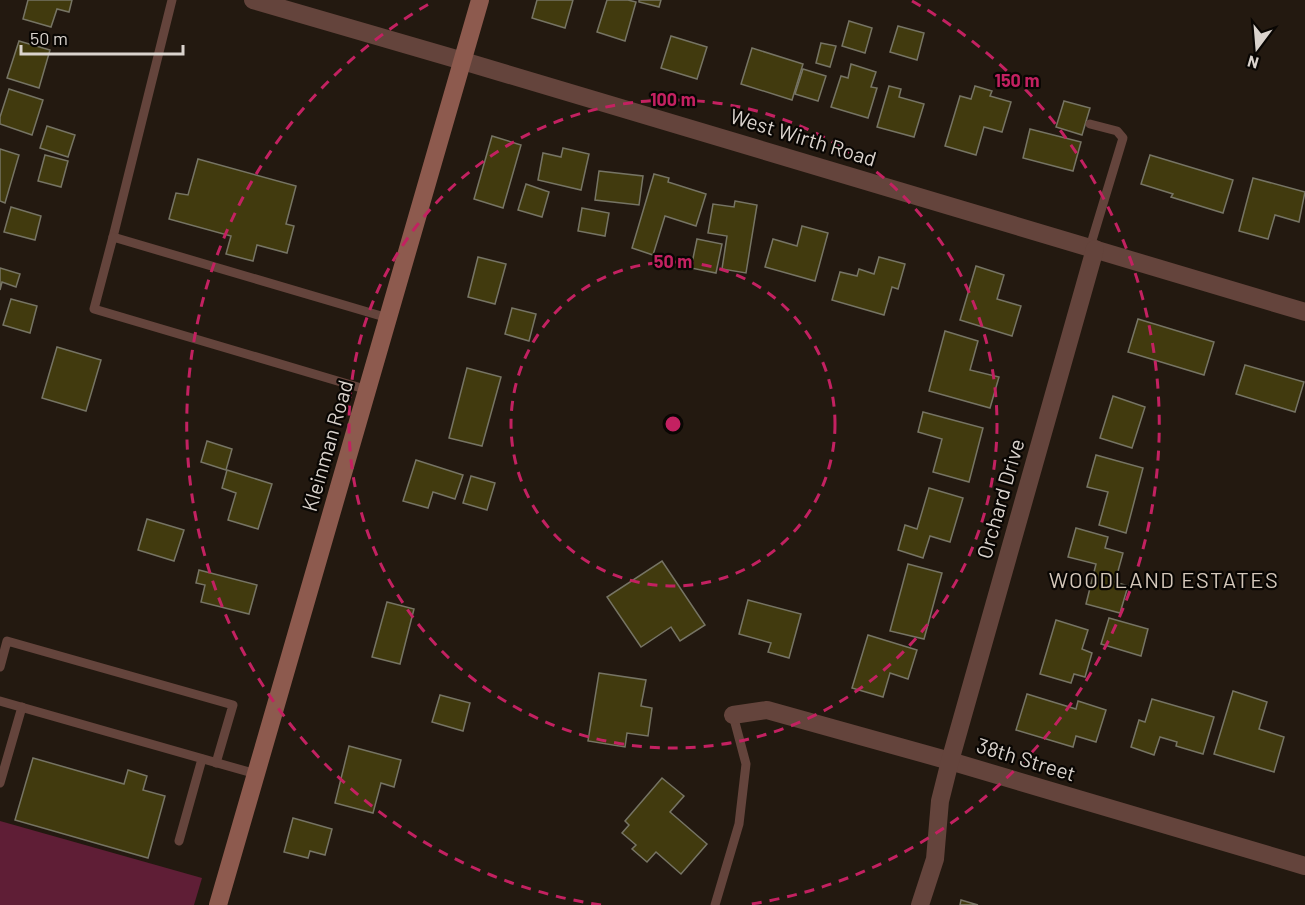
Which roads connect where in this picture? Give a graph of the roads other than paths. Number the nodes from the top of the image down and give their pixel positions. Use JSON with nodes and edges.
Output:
{"nodes":[{"id":1,"x":172,"y":0,"type":"edge"},
{"id":2,"x":253,"y":0,"type":"edge"},
{"id":3,"x":480,"y":0,"type":"edge"},
{"id":4,"x":463,"y":60,"type":"junction"},
{"id":5,"x":1090,"y":124,"type":"dead end"},
{"id":6,"x":113,"y":237,"type":"junction"},
{"id":7,"x":1092,"y":248,"type":"junction"},
{"id":8,"x":1305,"y":312,"type":"edge"},
{"id":9,"x":388,"y":318,"type":"junction"},
{"id":10,"x":368,"y":390,"type":"junction"},
{"id":11,"x":0,"y":667,"type":"edge"},
{"id":12,"x":0,"y":701,"type":"edge"},
{"id":13,"x":22,"y":707,"type":"junction"},
{"id":14,"x":733,"y":715,"type":"joint"},
{"id":15,"x":202,"y":759,"type":"junction"},
{"id":16,"x":950,"y":761,"type":"junction"},
{"id":17,"x":216,"y":763,"type":"junction"},
{"id":18,"x":256,"y":774,"type":"junction"},
{"id":19,"x":0,"y":783,"type":"edge"},
{"id":20,"x":179,"y":841,"type":"dead end"},
{"id":21,"x":1305,"y":866,"type":"edge"},
{"id":22,"x":218,"y":905,"type":"edge"},
{"id":23,"x":715,"y":905,"type":"edge"},
{"id":24,"x":920,"y":905,"type":"edge"}],
"edges":[{"from":1,"to":6,"type":"lane"},
{"from":2,"to":4,"type":"street","name":"West Wirth Road"},
{"from":3,"to":4,"type":"street","name":"Kleinman Road"},
{"from":4,"to":7,"type":"street","name":"West Wirth Road"},
{"from":4,"to":9,"type":"street","name":"Kleinman Road"},
{"from":5,"to":7,"type":"lane"},
{"from":6,"to":9,"type":"lane"},
{"from":6,"to":10,"type":"lane"},
{"from":7,"to":8,"type":"street","name":"West Wirth Road"},
{"from":7,"to":16,"type":"street","name":"Orchard Drive"},
{"from":9,"to":10,"type":"street","name":"Kleinman Road"},
{"from":10,"to":18,"type":"street","name":"Kleinman Road"},
{"from":11,"to":17,"type":"lane"},
{"from":12,"to":13,"type":"lane"},
{"from":13,"to":15,"type":"lane"},
{"from":13,"to":19,"type":"lane"},
{"from":14,"to":16,"type":"street","name":"38th Street"},
{"from":14,"to":23,"type":"lane"},
{"from":15,"to":17,"type":"lane"},
{"from":15,"to":20,"type":"lane"},
{"from":16,"to":21,"type":"street","name":"38th Street"},
{"from":16,"to":24,"type":"street","name":"Orchard Drive"},
{"from":17,"to":18,"type":"lane"},
{"from":18,"to":22,"type":"street","name":"Kleinman Road"}]}
